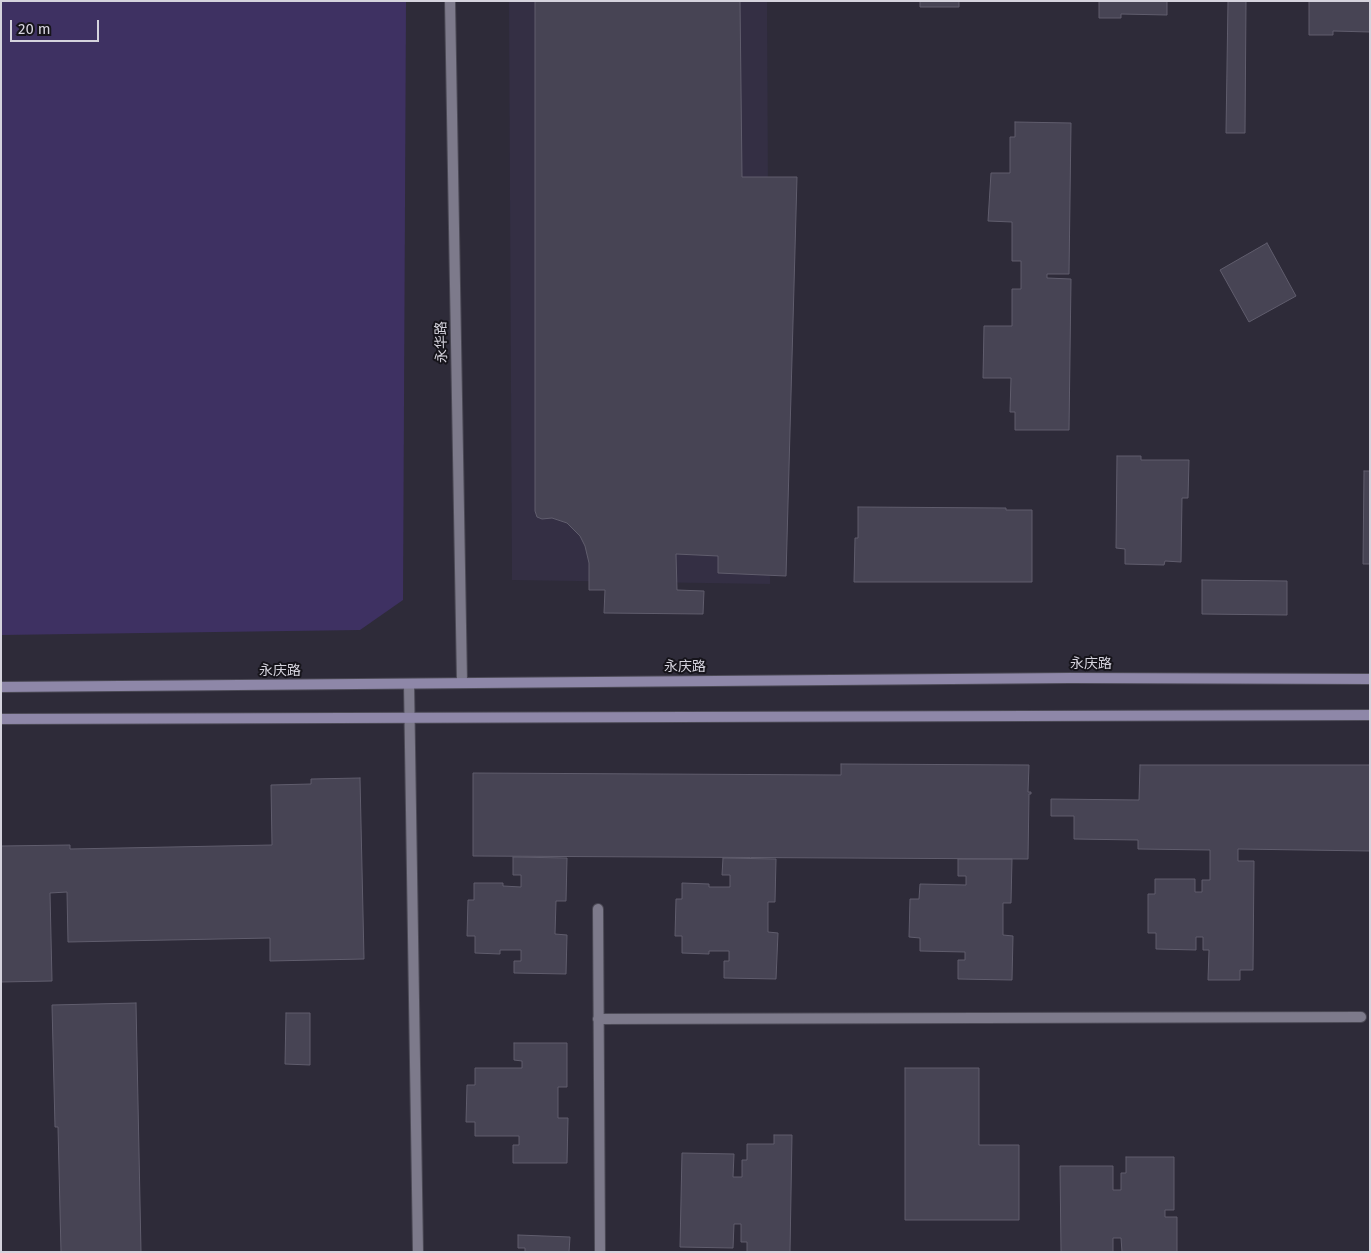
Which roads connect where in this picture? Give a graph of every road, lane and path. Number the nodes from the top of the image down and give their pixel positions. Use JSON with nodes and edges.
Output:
{"nodes":[{"id":1,"x":450,"y":1,"type":"edge"},
{"id":2,"x":1370,"y":679,"type":"edge"},
{"id":3,"x":462,"y":682,"type":"junction"},
{"id":4,"x":410,"y":684,"type":"junction"},
{"id":5,"x":1,"y":687,"type":"edge"},
{"id":6,"x":1370,"y":715,"type":"edge"},
{"id":7,"x":410,"y":718,"type":"junction"},
{"id":8,"x":1,"y":719,"type":"edge"},
{"id":9,"x":598,"y":909,"type":"dead end"},
{"id":10,"x":1361,"y":1016,"type":"dead end"},
{"id":11,"x":598,"y":1019,"type":"junction"},
{"id":12,"x":418,"y":1252,"type":"edge"},
{"id":13,"x":600,"y":1252,"type":"edge"}],
"edges":[{"from":1,"to":3,"type":"street","name":"永华路"},
{"from":2,"to":3,"type":"street","name":"永庆路"},
{"from":3,"to":4,"type":"street","name":"永庆路"},
{"from":4,"to":5,"type":"street","name":"永庆路"},
{"from":4,"to":7,"type":"street"},
{"from":6,"to":7,"type":"street"},
{"from":7,"to":8,"type":"street"},
{"from":7,"to":12,"type":"street"},
{"from":9,"to":11,"type":"street"},
{"from":10,"to":11,"type":"street"},
{"from":11,"to":13,"type":"street"}]}
